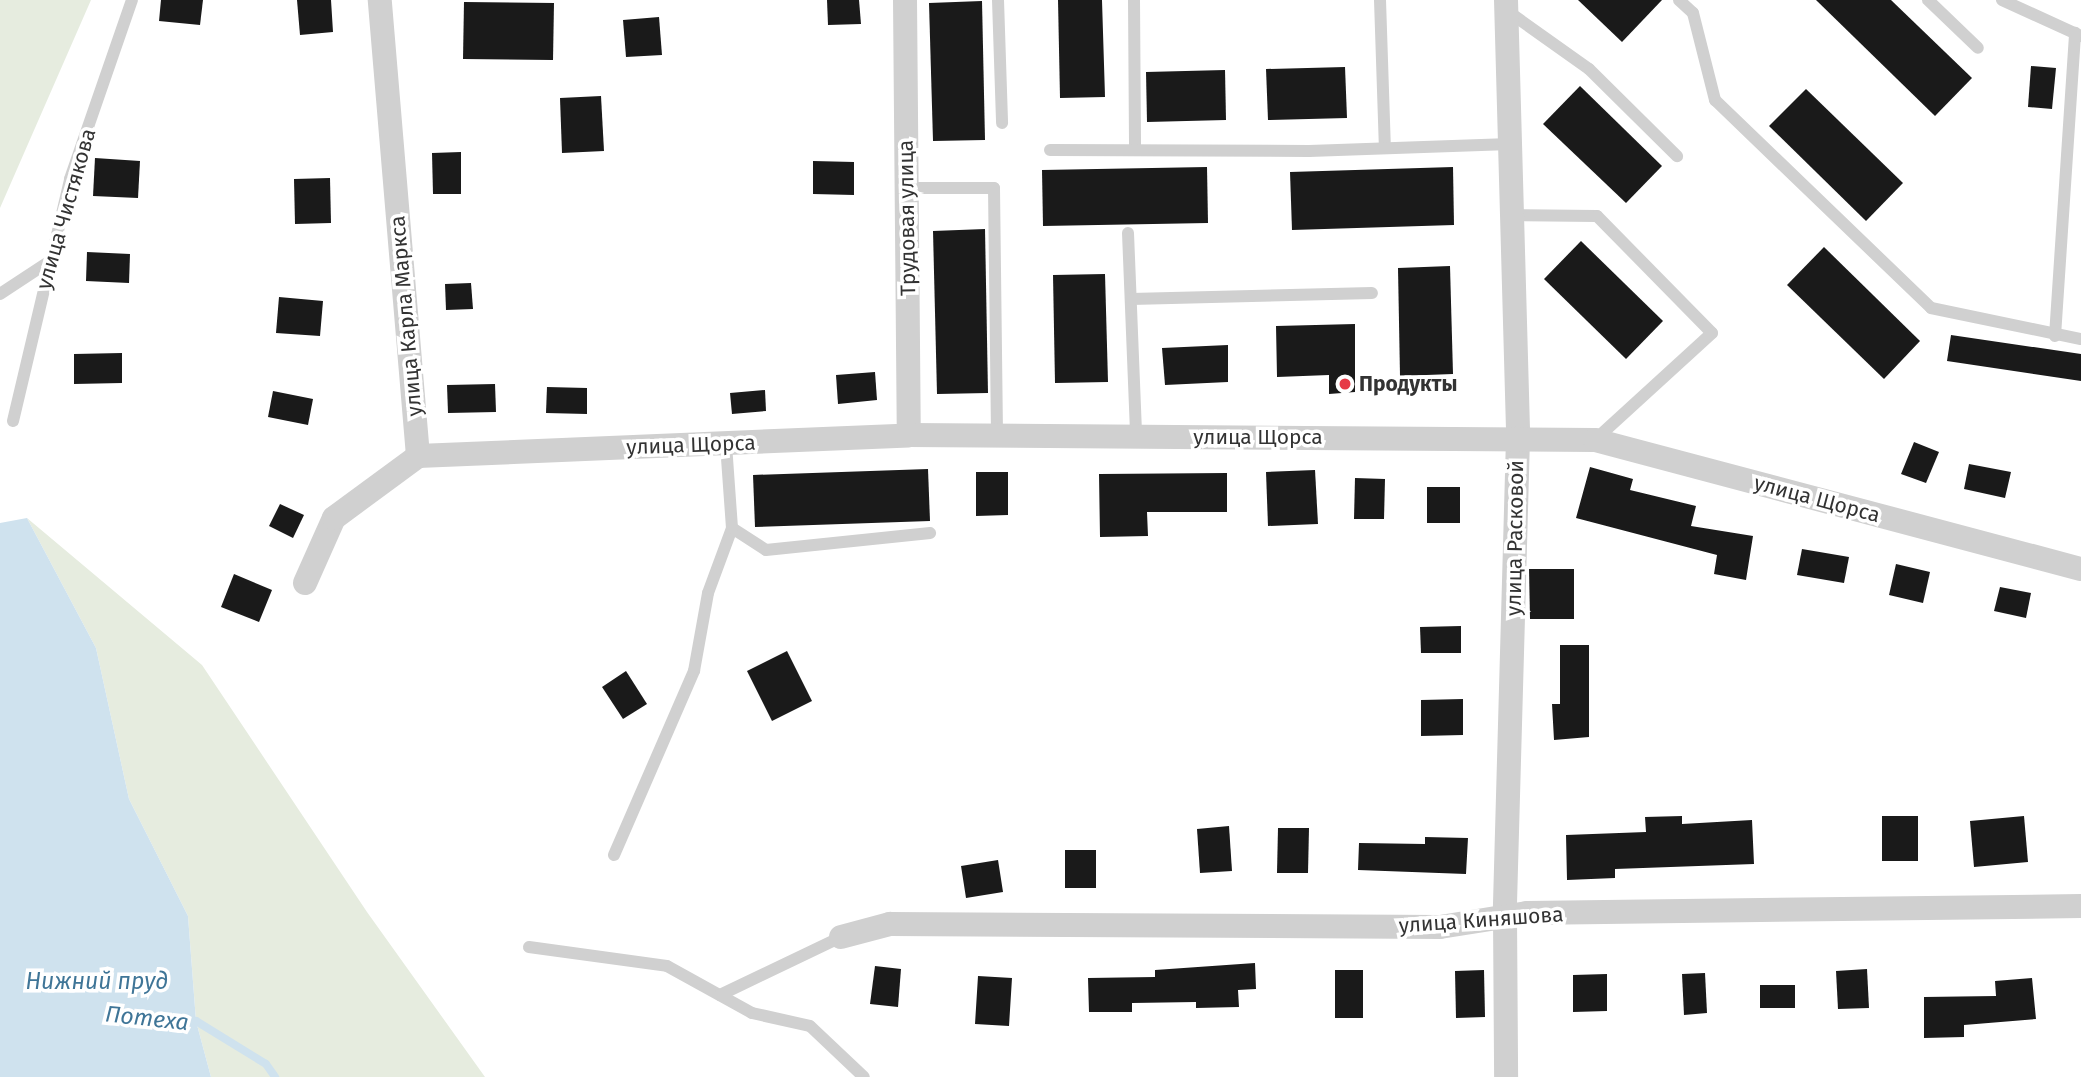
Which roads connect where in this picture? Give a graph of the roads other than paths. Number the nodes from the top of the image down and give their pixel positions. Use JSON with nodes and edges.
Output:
{"nodes":[{"id":1,"x":132,"y":0,"type":"edge"},
{"id":2,"x":380,"y":0,"type":"edge"},
{"id":3,"x":905,"y":0,"type":"edge"},
{"id":4,"x":998,"y":0,"type":"edge"},
{"id":5,"x":1134,"y":0,"type":"edge"},
{"id":6,"x":1380,"y":0,"type":"edge"},
{"id":7,"x":1679,"y":0,"type":"edge"},
{"id":8,"x":1928,"y":0,"type":"edge"},
{"id":9,"x":2002,"y":0,"type":"edge"},
{"id":10,"x":1506,"y":5,"type":"edge"},
{"id":11,"x":2078,"y":34,"type":"edge"},
{"id":12,"x":1978,"y":48,"type":"dead end"},
{"id":13,"x":1002,"y":123,"type":"dead end"},
{"id":14,"x":1510,"y":144,"type":"junction"},
{"id":15,"x":1385,"y":148,"type":"junction"},
{"id":16,"x":1050,"y":150,"type":"dead end"},
{"id":17,"x":1135,"y":150,"type":"junction"},
{"id":18,"x":1676,"y":156,"type":"dead end"},
{"id":19,"x":907,"y":188,"type":"junction"},
{"id":20,"x":1512,"y":215,"type":"junction"},
{"id":21,"x":1128,"y":233,"type":"dead end"},
{"id":22,"x":50,"y":261,"type":"junction"},
{"id":23,"x":1372,"y":293,"type":"dead end"},
{"id":24,"x":0,"y":294,"type":"edge"},
{"id":25,"x":1130,"y":299,"type":"junction"},
{"id":26,"x":2055,"y":336,"type":"junction"},
{"id":27,"x":2081,"y":339,"type":"edge"},
{"id":28,"x":13,"y":421,"type":"dead end"},
{"id":29,"x":909,"y":435,"type":"junction"},
{"id":30,"x":997,"y":436,"type":"junction"},
{"id":31,"x":1136,"y":436,"type":"junction"},
{"id":32,"x":1518,"y":438,"type":"junction"},
{"id":33,"x":1595,"y":440,"type":"junction"},
{"id":34,"x":726,"y":444,"type":"junction"},
{"id":35,"x":418,"y":456,"type":"junction"},
{"id":36,"x":732,"y":528,"type":"junction"},
{"id":37,"x":930,"y":533,"type":"dead end"},
{"id":38,"x":2081,"y":569,"type":"edge"},
{"id":39,"x":305,"y":583,"type":"dead end"},
{"id":40,"x":614,"y":855,"type":"dead end"},
{"id":41,"x":2081,"y":906,"type":"edge"},
{"id":42,"x":1505,"y":917,"type":"junction"},
{"id":43,"x":841,"y":937,"type":"joint"},
{"id":44,"x":528,"y":947,"type":"dead end"},
{"id":45,"x":720,"y":996,"type":"junction"},
{"id":46,"x":864,"y":1077,"type":"edge"},
{"id":47,"x":1506,"y":1077,"type":"edge"}],
"edges":[{"from":1,"to":22,"type":"lane","name":"улица Чистякова"},
{"from":2,"to":35,"type":"street","name":"улица Карла Маркса"},
{"from":3,"to":19,"type":"street","name":"Трудовая улица"},
{"from":4,"to":13,"type":"lane"},
{"from":5,"to":17,"type":"lane"},
{"from":6,"to":15,"type":"lane"},
{"from":7,"to":26,"type":"lane"},
{"from":8,"to":12,"type":"lane"},
{"from":9,"to":11,"type":"lane"},
{"from":10,"to":14,"type":"street","name":"улица Расковой"},
{"from":10,"to":18,"type":"lane"},
{"from":11,"to":26,"type":"lane"},
{"from":14,"to":15,"type":"lane"},
{"from":14,"to":20,"type":"street","name":"улица Расковой"},
{"from":15,"to":17,"type":"lane"},
{"from":16,"to":17,"type":"lane"},
{"from":19,"to":29,"type":"street","name":"Трудовая улица"},
{"from":19,"to":30,"type":"lane"},
{"from":20,"to":32,"type":"street","name":"улица Расковой"},
{"from":20,"to":33,"type":"lane"},
{"from":21,"to":25,"type":"lane"},
{"from":22,"to":24,"type":"lane"},
{"from":22,"to":28,"type":"lane","name":"улица Чистякова"},
{"from":23,"to":25,"type":"lane"},
{"from":25,"to":31,"type":"lane"},
{"from":26,"to":27,"type":"lane"},
{"from":29,"to":30,"type":"street","name":"улица Щорса"},
{"from":29,"to":34,"type":"street","name":"улица Щорса"},
{"from":30,"to":31,"type":"street","name":"улица Щорса"},
{"from":31,"to":32,"type":"street","name":"улица Щорса"},
{"from":32,"to":33,"type":"street","name":"улица Щорса"},
{"from":32,"to":42,"type":"street","name":"улица Расковой"},
{"from":33,"to":38,"type":"street","name":"улица Щорса"},
{"from":34,"to":35,"type":"street","name":"улица Щорса"},
{"from":34,"to":36,"type":"lane"},
{"from":35,"to":39,"type":"street"},
{"from":36,"to":37,"type":"lane"},
{"from":36,"to":40,"type":"lane"},
{"from":41,"to":42,"type":"street","name":"улица Киняшова"},
{"from":42,"to":43,"type":"street","name":"улица Киняшова"},
{"from":42,"to":47,"type":"street","name":"улица Расковой"},
{"from":43,"to":45,"type":"lane"},
{"from":44,"to":45,"type":"lane"},
{"from":45,"to":46,"type":"lane"}]}
